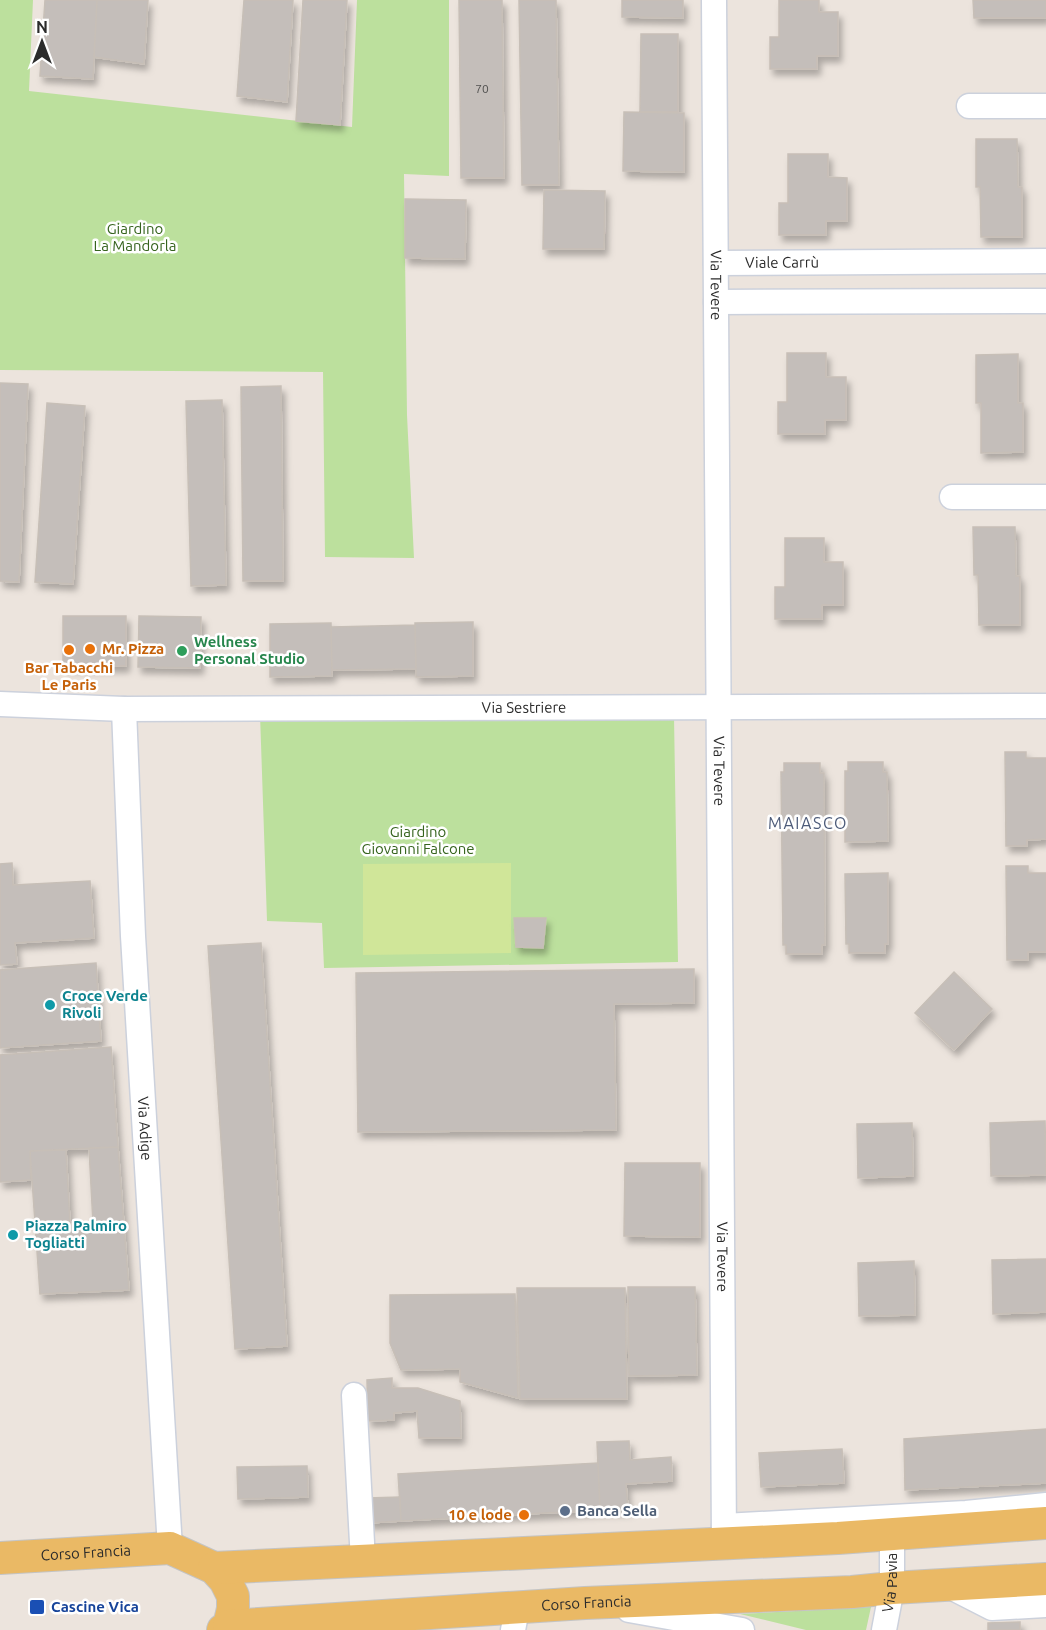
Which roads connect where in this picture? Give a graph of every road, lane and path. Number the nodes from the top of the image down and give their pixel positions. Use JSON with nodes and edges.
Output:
{"nodes":[{"id":1,"x":714,"y":0,"type":"edge"},
{"id":2,"x":969,"y":106,"type":"dead end"},
{"id":3,"x":1046,"y":106,"type":"edge"},
{"id":4,"x":943,"y":261,"type":"junction"},
{"id":5,"x":1046,"y":261,"type":"edge"},
{"id":6,"x":849,"y":262,"type":"junction"},
{"id":7,"x":716,"y":263,"type":"junction"},
{"id":8,"x":943,"y":301,"type":"junction"},
{"id":9,"x":1046,"y":301,"type":"edge"},
{"id":10,"x":716,"y":302,"type":"junction"},
{"id":11,"x":849,"y":302,"type":"junction"},
{"id":12,"x":952,"y":497,"type":"dead end"},
{"id":13,"x":1046,"y":497,"type":"edge"},
{"id":14,"x":0,"y":704,"type":"edge"},
{"id":15,"x":719,"y":706,"type":"junction"},
{"id":16,"x":1046,"y":706,"type":"edge"},
{"id":17,"x":124,"y":709,"type":"junction"},
{"id":18,"x":354,"y":1395,"type":"dead end"},
{"id":19,"x":1046,"y":1506,"type":"edge"},
{"id":20,"x":1046,"y":1523,"type":"edge"},
{"id":21,"x":724,"y":1534,"type":"junction"},
{"id":22,"x":892,"y":1534,"type":"junction"},
{"id":23,"x":170,"y":1548,"type":"junction"},
{"id":24,"x":0,"y":1558,"type":"edge"},
{"id":25,"x":363,"y":1561,"type":"junction"},
{"id":26,"x":214,"y":1568,"type":"junction"},
{"id":27,"x":1046,"y":1579,"type":"edge"},
{"id":28,"x":945,"y":1584,"type":"junction"},
{"id":29,"x":892,"y":1588,"type":"junction"},
{"id":30,"x":1046,"y":1605,"type":"edge"},
{"id":31,"x":732,"y":1618,"type":"edge"},
{"id":32,"x":515,"y":1619,"type":"edge"},
{"id":33,"x":226,"y":1628,"type":"edge"},
{"id":34,"x":884,"y":1630,"type":"edge"}],
"edges":[{"from":1,"to":7,"type":"street","name":"Via Tevere"},
{"from":2,"to":3,"type":"street"},
{"from":4,"to":5,"type":"street","name":"Viale Carrù"},
{"from":4,"to":6,"type":"street","name":"Viale Carrù"},
{"from":4,"to":8,"type":"street"},
{"from":6,"to":7,"type":"street","name":"Viale Carrù"},
{"from":6,"to":11,"type":"street"},
{"from":7,"to":10,"type":"street","name":"Via Tevere"},
{"from":8,"to":9,"type":"street"},
{"from":8,"to":11,"type":"street"},
{"from":10,"to":11,"type":"street"},
{"from":10,"to":15,"type":"street","name":"Via Tevere"},
{"from":12,"to":13,"type":"street"},
{"from":14,"to":17,"type":"street","name":"Via Sestriere"},
{"from":15,"to":16,"type":"street","name":"Via Sestriere"},
{"from":15,"to":17,"type":"street","name":"Via Sestriere"},
{"from":15,"to":21,"type":"street","name":"Via Tevere"},
{"from":17,"to":23,"type":"street","name":"Via Adige"},
{"from":18,"to":25,"type":"street"},
{"from":19,"to":21,"type":"street"},
{"from":20,"to":22,"type":"main road"},
{"from":21,"to":22,"type":"main road"},
{"from":21,"to":25,"type":"main road"},
{"from":22,"to":29,"type":"street","name":"Via Pavia"},
{"from":23,"to":24,"type":"main road","name":"Corso Francia"},
{"from":23,"to":26,"type":"main road"},
{"from":25,"to":26,"type":"main road"},
{"from":26,"to":33,"type":"main road"},
{"from":27,"to":28,"type":"main road","name":"Corso Francia"},
{"from":28,"to":29,"type":"main road","name":"Corso Francia"},
{"from":28,"to":30,"type":"street"},
{"from":29,"to":31,"type":"main road","name":"Corso Francia"},
{"from":29,"to":34,"type":"street","name":"Via Pavia"},
{"from":31,"to":32,"type":"main road","name":"Corso Francia"},
{"from":32,"to":33,"type":"main road","name":"Corso Francia"}]}
